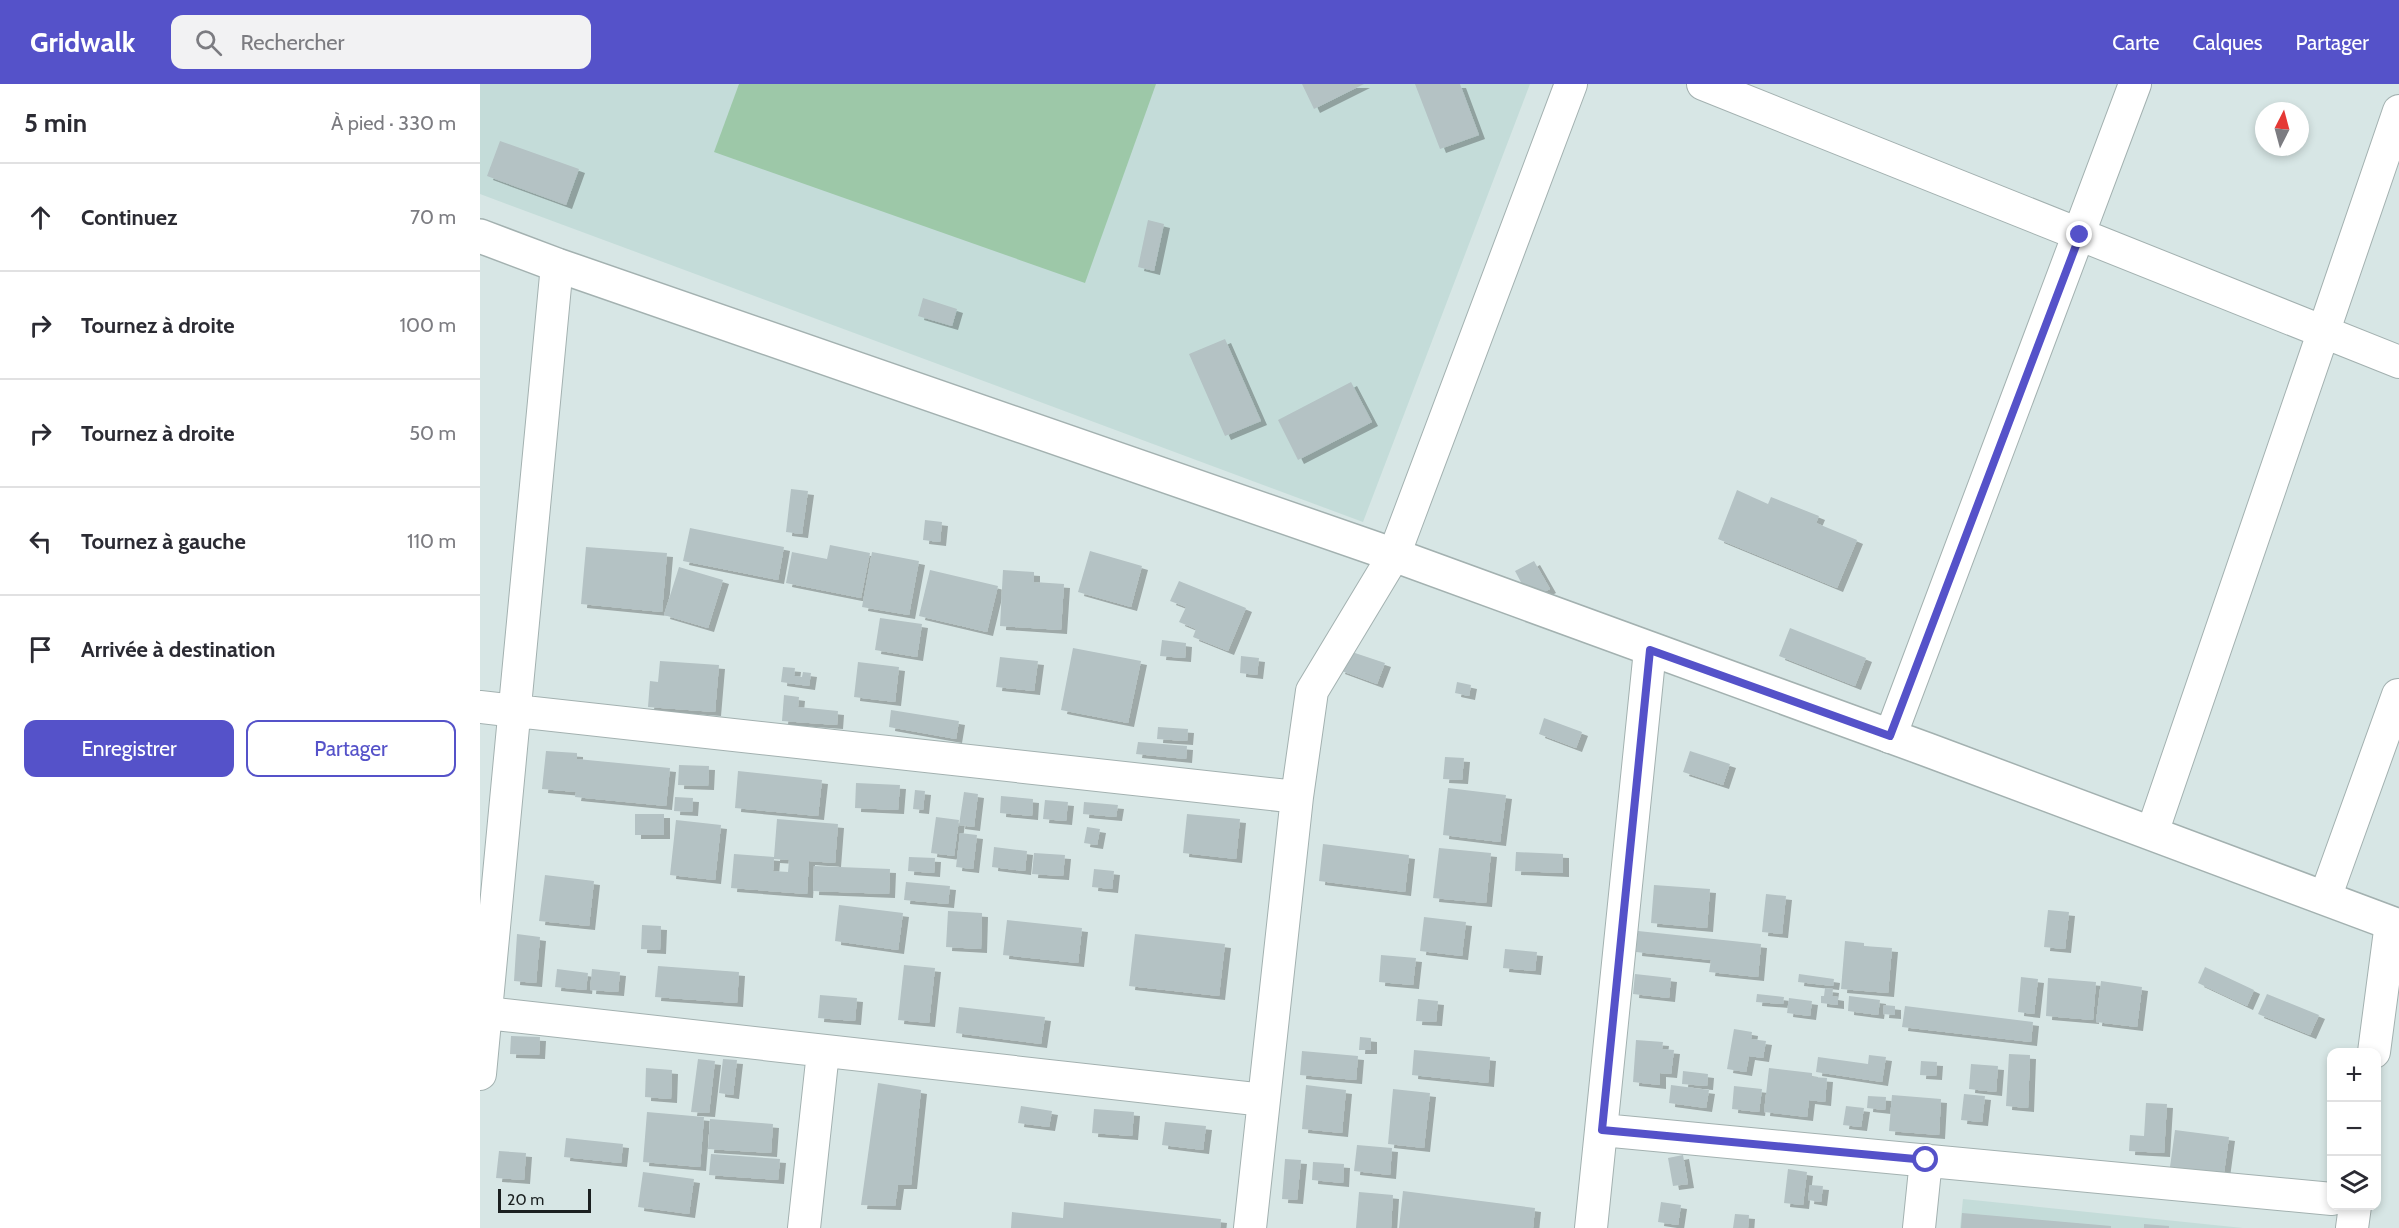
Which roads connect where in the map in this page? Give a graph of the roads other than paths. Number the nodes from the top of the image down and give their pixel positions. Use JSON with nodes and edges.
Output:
{"nodes":[{"id":1,"x":1572,"y":84,"type":"edge"},
{"id":2,"x":1703,"y":84,"type":"edge"},
{"id":3,"x":2135,"y":84,"type":"edge"},
{"id":4,"x":2396,"y":128,"type":"edge"},
{"id":5,"x":2080,"y":235,"type":"junction"},
{"id":6,"x":480,"y":236,"type":"edge"},
{"id":7,"x":556,"y":265,"type":"junction"},
{"id":8,"x":2325,"y":333,"type":"junction"},
{"id":9,"x":2399,"y":363,"type":"edge"},
{"id":10,"x":1394,"y":555,"type":"junction"},
{"id":11,"x":1650,"y":650,"type":"junction"},
{"id":12,"x":2398,"y":695,"type":"edge"},
{"id":13,"x":480,"y":707,"type":"edge"},
{"id":14,"x":514,"y":710,"type":"junction"},
{"id":15,"x":1890,"y":736,"type":"junction"},
{"id":16,"x":1297,"y":797,"type":"junction"},
{"id":17,"x":2152,"y":833,"type":"junction"},
{"id":18,"x":2325,"y":897,"type":"junction"},
{"id":19,"x":2395,"y":924,"type":"edge"},
{"id":20,"x":487,"y":1013,"type":"junction"},
{"id":21,"x":2375,"y":1048,"type":"edge"},
{"id":22,"x":823,"y":1052,"type":"junction"},
{"id":23,"x":480,"y":1074,"type":"edge"},
{"id":24,"x":1264,"y":1100,"type":"junction"},
{"id":25,"x":1602,"y":1130,"type":"junction"},
{"id":26,"x":1926,"y":1160,"type":"junction"},
{"id":27,"x":2327,"y":1198,"type":"edge"},
{"id":28,"x":2354,"y":1210,"type":"edge"},
{"id":29,"x":804,"y":1228,"type":"edge"},
{"id":30,"x":1250,"y":1228,"type":"edge"},
{"id":31,"x":1591,"y":1228,"type":"edge"},
{"id":32,"x":1919,"y":1228,"type":"edge"},
{"id":33,"x":2352,"y":1228,"type":"edge"}],
"edges":[{"from":1,"to":10,"type":"street"},
{"from":2,"to":5,"type":"street"},
{"from":3,"to":5,"type":"street"},
{"from":4,"to":8,"type":"street"},
{"from":5,"to":8,"type":"street"},
{"from":5,"to":15,"type":"street"},
{"from":6,"to":7,"type":"street"},
{"from":7,"to":10,"type":"street"},
{"from":7,"to":14,"type":"street"},
{"from":8,"to":9,"type":"street"},
{"from":8,"to":17,"type":"street"},
{"from":10,"to":11,"type":"street"},
{"from":10,"to":16,"type":"street"},
{"from":11,"to":15,"type":"street"},
{"from":11,"to":25,"type":"street"},
{"from":12,"to":18,"type":"street"},
{"from":13,"to":14,"type":"street"},
{"from":14,"to":16,"type":"street"},
{"from":14,"to":20,"type":"street"},
{"from":15,"to":17,"type":"street"},
{"from":16,"to":24,"type":"street"},
{"from":17,"to":18,"type":"street"},
{"from":18,"to":19,"type":"street"},
{"from":19,"to":21,"type":"street"},
{"from":20,"to":22,"type":"street"},
{"from":20,"to":23,"type":"street"},
{"from":22,"to":24,"type":"street"},
{"from":22,"to":29,"type":"street"},
{"from":24,"to":30,"type":"street"},
{"from":25,"to":26,"type":"street"},
{"from":25,"to":31,"type":"street"},
{"from":26,"to":27,"type":"street"},
{"from":26,"to":32,"type":"street"},
{"from":28,"to":33,"type":"street"}]}
